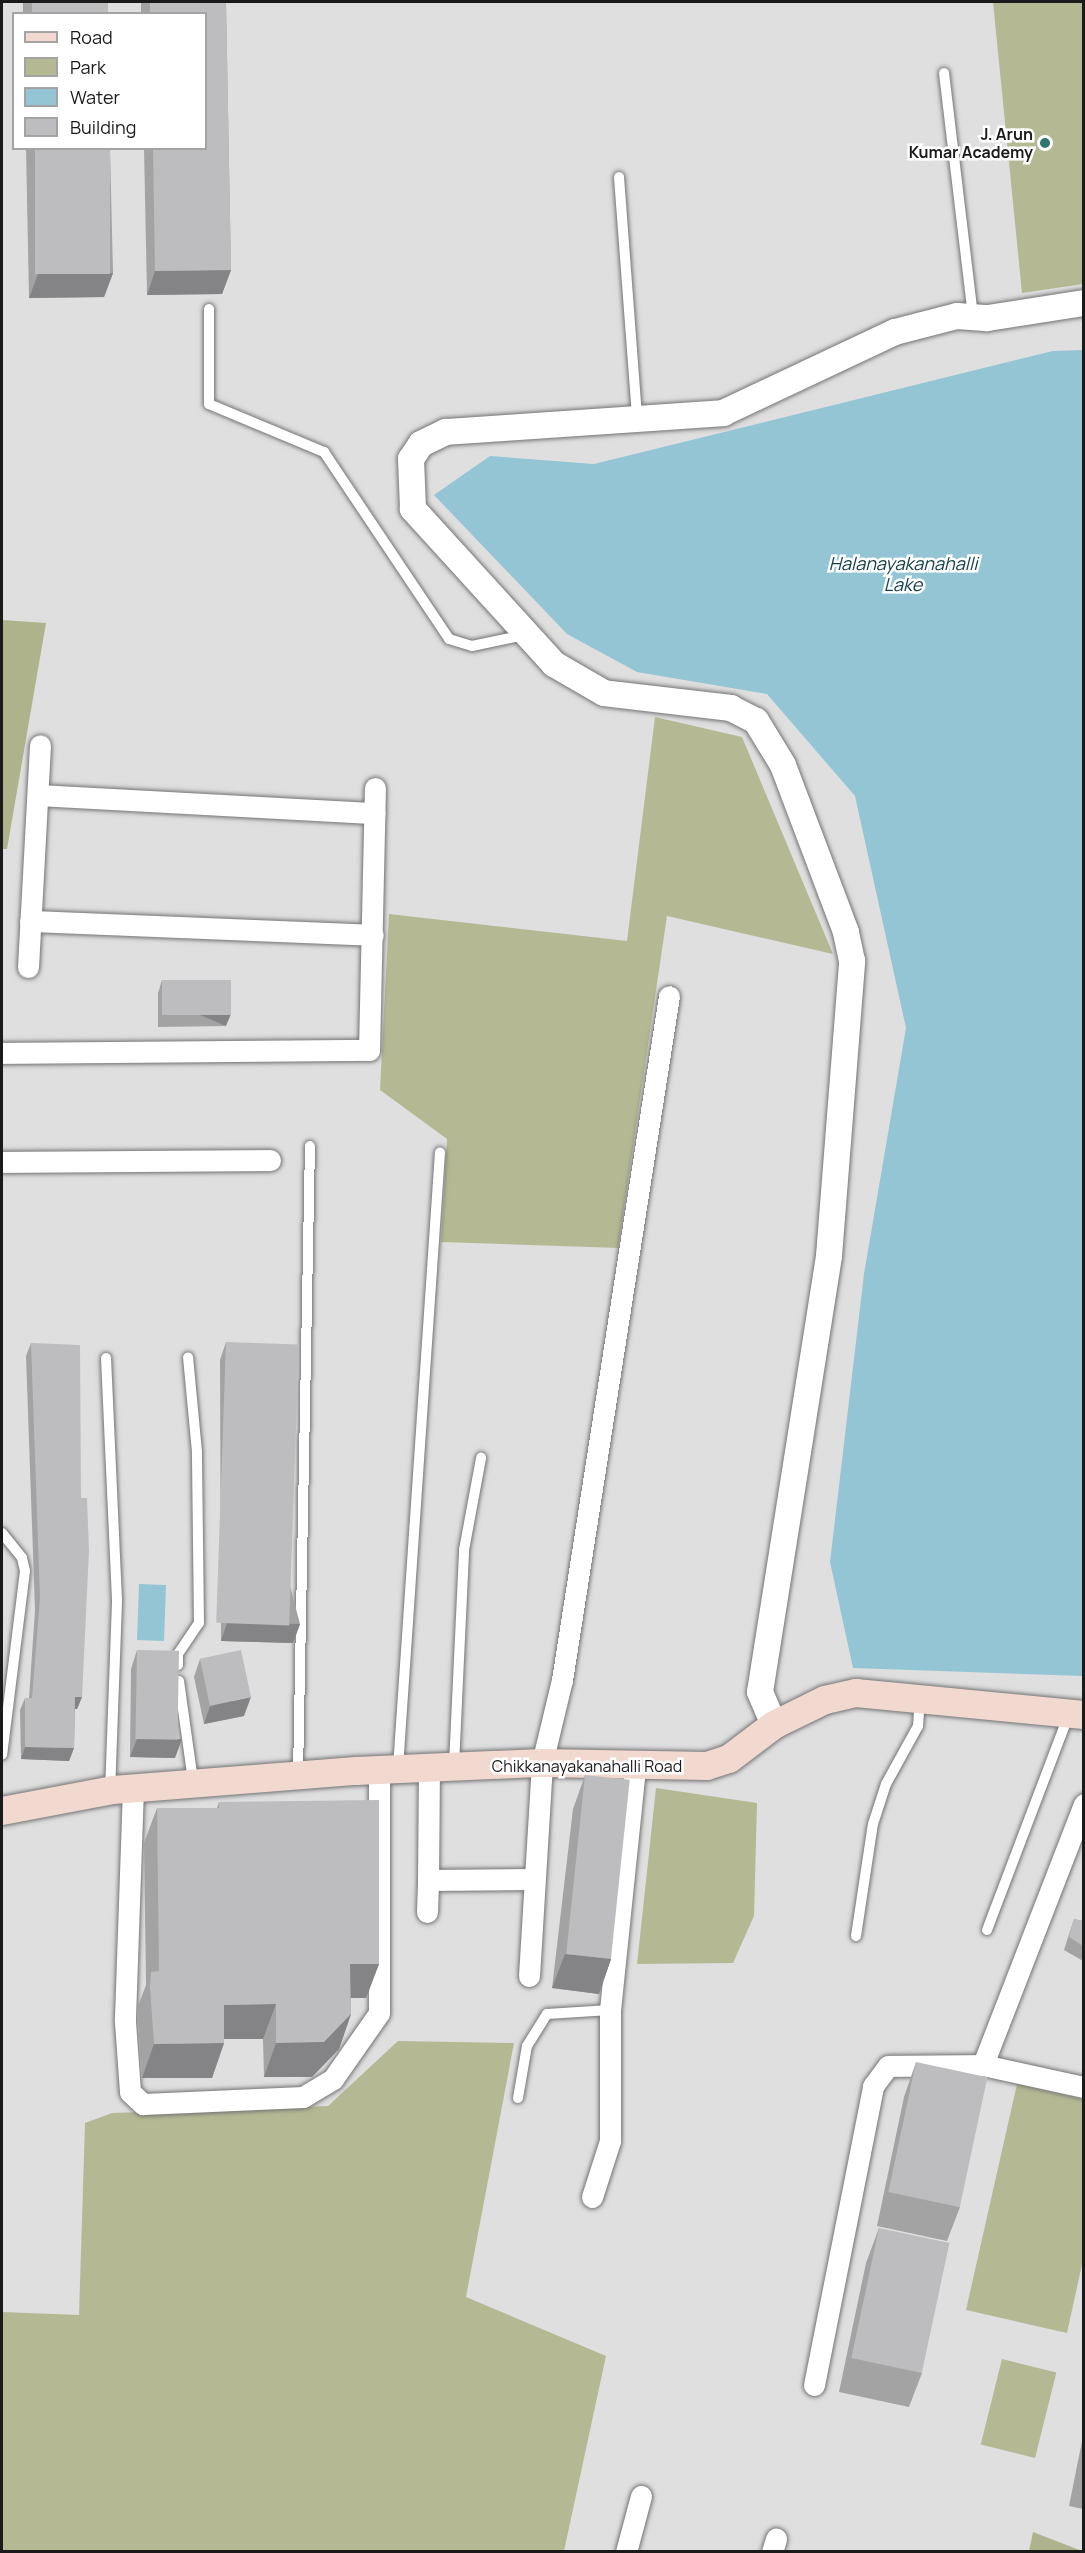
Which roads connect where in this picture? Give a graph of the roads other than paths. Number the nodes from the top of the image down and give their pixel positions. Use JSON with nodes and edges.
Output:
{"nodes":[{"id":1,"x":944,"y":73,"type":"dead end"},
{"id":2,"x":619,"y":177,"type":"dead end"},
{"id":3,"x":1083,"y":303,"type":"edge"},
{"id":4,"x":209,"y":309,"type":"dead end"},
{"id":5,"x":973,"y":317,"type":"junction"},
{"id":6,"x":638,"y":421,"type":"junction"},
{"id":7,"x":528,"y":634,"type":"junction"},
{"id":8,"x":40,"y":745,"type":"dead end"},
{"id":9,"x":375,"y":788,"type":"dead end"},
{"id":10,"x":39,"y":795,"type":"junction"},
{"id":11,"x":375,"y":813,"type":"junction"},
{"id":12,"x":30,"y":921,"type":"junction"},
{"id":13,"x":373,"y":934,"type":"junction"},
{"id":14,"x":28,"y":968,"type":"dead end"},
{"id":15,"x":669,"y":996,"type":"dead end"},
{"id":16,"x":2,"y":1053,"type":"edge"},
{"id":17,"x":310,"y":1146,"type":"dead end"},
{"id":18,"x":440,"y":1152,"type":"dead end"},
{"id":19,"x":270,"y":1160,"type":"dead end"},
{"id":20,"x":2,"y":1162,"type":"edge"},
{"id":21,"x":188,"y":1357,"type":"dead end"},
{"id":22,"x":106,"y":1358,"type":"dead end"},
{"id":23,"x":481,"y":1458,"type":"dead end"},
{"id":24,"x":2,"y":1533,"type":"edge"},
{"id":25,"x":920,"y":1699,"type":"junction"},
{"id":26,"x":1076,"y":1714,"type":"edge"},
{"id":27,"x":774,"y":1725,"type":"junction"},
{"id":28,"x":2,"y":1755,"type":"edge"},
{"id":29,"x":542,"y":1763,"type":"junction"},
{"id":30,"x":442,"y":1767,"type":"junction"},
{"id":31,"x":635,"y":1768,"type":"junction"},
{"id":32,"x":388,"y":1770,"type":"junction"},
{"id":33,"x":298,"y":1776,"type":"junction"},
{"id":34,"x":193,"y":1784,"type":"junction"},
{"id":35,"x":121,"y":1790,"type":"junction"},
{"id":36,"x":1083,"y":1804,"type":"edge"},
{"id":37,"x":2,"y":1811,"type":"edge"},
{"id":38,"x":428,"y":1880,"type":"junction"},
{"id":39,"x":534,"y":1880,"type":"junction"},
{"id":40,"x":427,"y":1912,"type":"dead end"},
{"id":41,"x":987,"y":1930,"type":"dead end"},
{"id":42,"x":856,"y":1936,"type":"dead end"},
{"id":43,"x":529,"y":1976,"type":"dead end"},
{"id":44,"x":610,"y":2010,"type":"junction"},
{"id":45,"x":982,"y":2065,"type":"junction"},
{"id":46,"x":1083,"y":2087,"type":"edge"},
{"id":47,"x":518,"y":2098,"type":"dead end"},
{"id":48,"x":592,"y":2197,"type":"dead end"},
{"id":49,"x":814,"y":2385,"type":"dead end"},
{"id":50,"x":641,"y":2496,"type":"dead end"},
{"id":51,"x":626,"y":2552,"type":"edge"}],
"edges":[{"from":1,"to":5,"type":"lane"},
{"from":2,"to":6,"type":"lane"},
{"from":3,"to":5,"type":"street"},
{"from":4,"to":7,"type":"lane"},
{"from":5,"to":6,"type":"street"},
{"from":6,"to":7,"type":"street"},
{"from":7,"to":27,"type":"street"},
{"from":8,"to":10,"type":"street"},
{"from":9,"to":11,"type":"street"},
{"from":10,"to":11,"type":"street"},
{"from":10,"to":12,"type":"street"},
{"from":11,"to":13,"type":"street"},
{"from":12,"to":13,"type":"street"},
{"from":12,"to":14,"type":"street"},
{"from":13,"to":16,"type":"street"},
{"from":15,"to":29,"type":"street"},
{"from":17,"to":33,"type":"lane"},
{"from":18,"to":32,"type":"lane"},
{"from":19,"to":20,"type":"street"},
{"from":21,"to":34,"type":"lane"},
{"from":22,"to":35,"type":"lane"},
{"from":23,"to":30,"type":"lane"},
{"from":24,"to":28,"type":"lane"},
{"from":25,"to":26,"type":"main road","name":"Chikkanayakanahalli Road"},
{"from":25,"to":27,"type":"main road","name":"Chikkanayakanahalli Road"},
{"from":25,"to":42,"type":"lane"},
{"from":26,"to":41,"type":"lane"},
{"from":27,"to":31,"type":"main road","name":"Chikkanayakanahalli Road"},
{"from":29,"to":30,"type":"main road","name":"Chikkanayakanahalli Road"},
{"from":29,"to":31,"type":"main road","name":"Chikkanayakanahalli Road"},
{"from":29,"to":39,"type":"street"},
{"from":30,"to":32,"type":"main road","name":"Chikkanayakanahalli Road"},
{"from":30,"to":38,"type":"street"},
{"from":31,"to":44,"type":"street"},
{"from":32,"to":33,"type":"main road","name":"Chikkanayakanahalli Road"},
{"from":32,"to":35,"type":"street"},
{"from":33,"to":34,"type":"main road","name":"Chikkanayakanahalli Road"},
{"from":34,"to":35,"type":"main road","name":"Chikkanayakanahalli Road"},
{"from":35,"to":37,"type":"main road","name":"Chikkanayakanahalli Road"},
{"from":36,"to":45,"type":"street"},
{"from":38,"to":39,"type":"street"},
{"from":38,"to":40,"type":"street"},
{"from":39,"to":43,"type":"street"},
{"from":44,"to":47,"type":"lane"},
{"from":44,"to":48,"type":"street"},
{"from":45,"to":46,"type":"street"},
{"from":45,"to":49,"type":"street"},
{"from":50,"to":51,"type":"street"}]}
